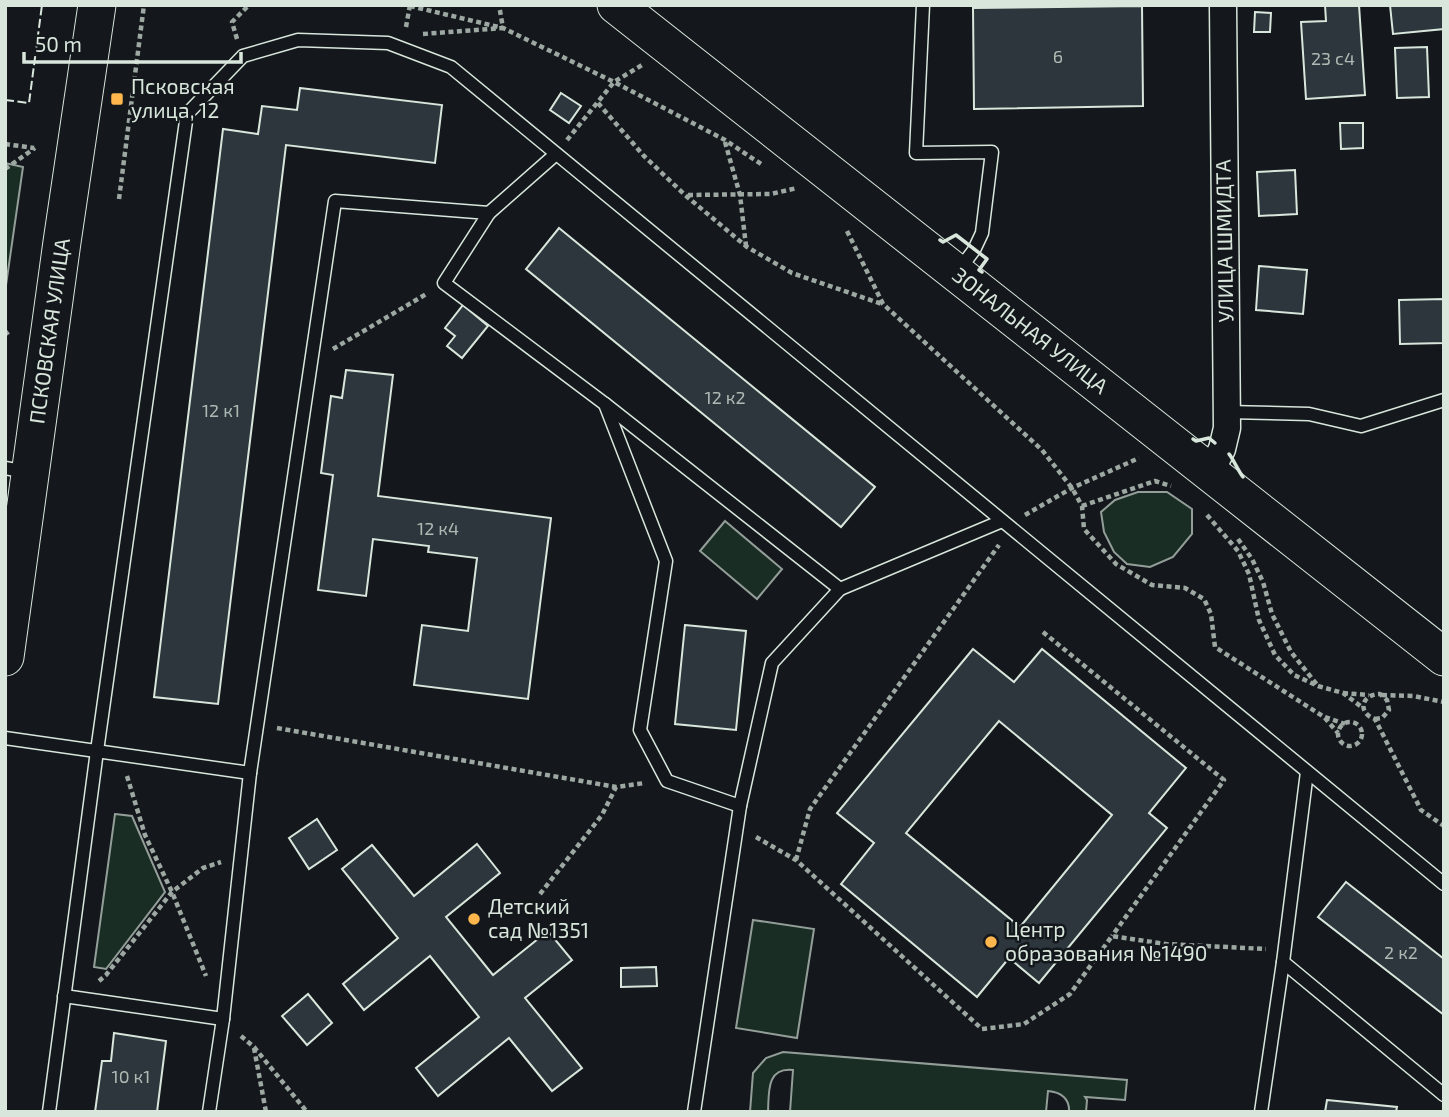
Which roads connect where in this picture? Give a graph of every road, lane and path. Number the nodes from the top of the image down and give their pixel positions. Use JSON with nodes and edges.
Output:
{"nodes":[{"id":1,"x":97,"y":5,"type":"edge"},
{"id":2,"x":144,"y":5,"type":"edge"},
{"id":3,"x":249,"y":5,"type":"edge"},
{"id":4,"x":410,"y":5,"type":"edge"},
{"id":5,"x":499,"y":5,"type":"edge"},
{"id":6,"x":616,"y":5,"type":"edge"},
{"id":7,"x":923,"y":5,"type":"edge"},
{"id":8,"x":1223,"y":5,"type":"edge"},
{"id":9,"x":503,"y":28,"type":"junction"},
{"id":10,"x":417,"y":34,"type":"dead end"},
{"id":11,"x":404,"y":35,"type":"dead end"},
{"id":12,"x":243,"y":56,"type":"junction"},
{"id":13,"x":645,"y":63,"type":"dead end"},
{"id":14,"x":614,"y":82,"type":"junction"},
{"id":15,"x":598,"y":103,"type":"junction"},
{"id":16,"x":725,"y":141,"type":"junction"},
{"id":17,"x":5,"y":144,"type":"edge"},
{"id":18,"x":556,"y":154,"type":"junction"},
{"id":19,"x":5,"y":169,"type":"edge"},
{"id":20,"x":768,"y":169,"type":"dead end"},
{"id":21,"x":788,"y":181,"type":"dead end"},
{"id":22,"x":685,"y":195,"type":"junction"},
{"id":23,"x":740,"y":195,"type":"junction"},
{"id":24,"x":120,"y":199,"type":"dead end"},
{"id":25,"x":489,"y":213,"type":"junction"},
{"id":26,"x":844,"y":227,"type":"dead end"},
{"id":27,"x":747,"y":247,"type":"junction"},
{"id":28,"x":957,"y":273,"type":"junction"},
{"id":29,"x":444,"y":283,"type":"junction"},
{"id":30,"x":883,"y":304,"type":"junction"},
{"id":31,"x":310,"y":363,"type":"junction"},
{"id":32,"x":1444,"y":400,"type":"edge"},
{"id":33,"x":605,"y":404,"type":"junction"},
{"id":34,"x":1227,"y":412,"type":"junction"},
{"id":35,"x":1147,"y":454,"type":"dead end"},
{"id":36,"x":18,"y":470,"type":"edge"},
{"id":37,"x":1210,"y":473,"type":"junction"},
{"id":38,"x":1072,"y":488,"type":"junction"},
{"id":39,"x":1177,"y":489,"type":"dead end"},
{"id":40,"x":1082,"y":506,"type":"junction"},
{"id":41,"x":1222,"y":523,"type":"dead end"},
{"id":42,"x":1006,"y":524,"type":"junction"},
{"id":43,"x":1232,"y":530,"type":"dead end"},
{"id":44,"x":840,"y":589,"type":"junction"},
{"id":45,"x":1043,"y":632,"type":"dead end"},
{"id":46,"x":5,"y":657,"type":"edge"},
{"id":47,"x":1444,"y":657,"type":"edge"},
{"id":48,"x":1318,"y":686,"type":"junction"},
{"id":49,"x":1343,"y":693,"type":"junction"},
{"id":50,"x":1370,"y":695,"type":"junction"},
{"id":51,"x":1382,"y":695,"type":"junction"},
{"id":52,"x":1444,"y":702,"type":"edge"},
{"id":53,"x":1363,"y":708,"type":"junction"},
{"id":54,"x":1324,"y":717,"type":"junction"},
{"id":55,"x":1375,"y":719,"type":"junction"},
{"id":56,"x":257,"y":724,"type":"junction"},
{"id":57,"x":1345,"y":724,"type":"junction"},
{"id":58,"x":1338,"y":733,"type":"junction"},
{"id":59,"x":5,"y":738,"type":"edge"},
{"id":60,"x":97,"y":751,"type":"junction"},
{"id":61,"x":121,"y":755,"type":"junction"},
{"id":62,"x":1307,"y":772,"type":"junction"},
{"id":63,"x":250,"y":773,"type":"junction"},
{"id":64,"x":667,"y":781,"type":"junction"},
{"id":65,"x":616,"y":787,"type":"junction"},
{"id":66,"x":740,"y":806,"type":"junction"},
{"id":67,"x":737,"y":826,"type":"junction"},
{"id":68,"x":1444,"y":826,"type":"edge"},
{"id":69,"x":241,"y":853,"type":"junction"},
{"id":70,"x":796,"y":860,"type":"junction"},
{"id":71,"x":1444,"y":884,"type":"edge"},
{"id":72,"x":172,"y":892,"type":"junction"},
{"id":73,"x":540,"y":894,"type":"dead end"},
{"id":74,"x":1112,"y":936,"type":"junction"},
{"id":75,"x":1284,"y":956,"type":"junction"},
{"id":76,"x":64,"y":996,"type":"junction"},
{"id":77,"x":81,"y":998,"type":"junction"},
{"id":78,"x":223,"y":1019,"type":"junction"},
{"id":79,"x":254,"y":1047,"type":"junction"},
{"id":80,"x":1444,"y":1095,"type":"edge"},
{"id":81,"x":49,"y":1112,"type":"edge"},
{"id":82,"x":209,"y":1112,"type":"edge"},
{"id":83,"x":266,"y":1112,"type":"edge"},
{"id":84,"x":307,"y":1112,"type":"edge"},
{"id":85,"x":694,"y":1112,"type":"edge"},
{"id":86,"x":1261,"y":1112,"type":"edge"}],
"edges":[{"from":1,"to":36,"type":"street","name":"ПСКОВСКАЯ УЛИЦА"},
{"from":2,"to":24,"type":"path"},
{"from":3,"to":12,"type":"path"},
{"from":4,"to":9,"type":"path"},
{"from":4,"to":11,"type":"path"},
{"from":5,"to":9,"type":"path"},
{"from":6,"to":28,"type":"street","name":"ЗОНАЛЬНАЯ УЛИЦА"},
{"from":7,"to":28,"type":"lane"},
{"from":8,"to":34,"type":"street","name":"УЛИЦА ШМИДТА"},
{"from":9,"to":10,"type":"path"},
{"from":9,"to":14,"type":"path"},
{"from":12,"to":18,"type":"lane"},
{"from":12,"to":60,"type":"lane"},
{"from":13,"to":14,"type":"path"},
{"from":14,"to":15,"type":"path"},
{"from":14,"to":16,"type":"path"},
{"from":15,"to":18,"type":"path"},
{"from":15,"to":22,"type":"path"},
{"from":16,"to":20,"type":"path"},
{"from":16,"to":23,"type":"path"},
{"from":17,"to":19,"type":"path"},
{"from":18,"to":25,"type":"lane"},
{"from":18,"to":42,"type":"lane"},
{"from":21,"to":23,"type":"path"},
{"from":22,"to":23,"type":"path"},
{"from":22,"to":27,"type":"path"},
{"from":23,"to":27,"type":"path"},
{"from":25,"to":29,"type":"lane"},
{"from":25,"to":31,"type":"lane"},
{"from":26,"to":30,"type":"path"},
{"from":27,"to":30,"type":"path"},
{"from":28,"to":37,"type":"street","name":"ЗОНАЛЬНАЯ УЛИЦА"},
{"from":29,"to":31,"type":"path"},
{"from":29,"to":33,"type":"lane"},
{"from":30,"to":38,"type":"path"},
{"from":31,"to":56,"type":"lane"},
{"from":32,"to":34,"type":"lane"},
{"from":33,"to":44,"type":"lane"},
{"from":33,"to":64,"type":"lane"},
{"from":34,"to":37,"type":"street","name":"УЛИЦА ШМИДТА"},
{"from":35,"to":38,"type":"path"},
{"from":36,"to":46,"type":"street","name":"ПСКОВСКАЯ УЛИЦА"},
{"from":37,"to":47,"type":"street","name":"ЗОНАЛЬНАЯ УЛИЦА"},
{"from":38,"to":40,"type":"path"},
{"from":38,"to":42,"type":"path"},
{"from":39,"to":40,"type":"path"},
{"from":40,"to":54,"type":"path"},
{"from":41,"to":48,"type":"path"},
{"from":42,"to":44,"type":"lane"},
{"from":42,"to":62,"type":"lane"},
{"from":42,"to":70,"type":"path"},
{"from":43,"to":48,"type":"path"},
{"from":44,"to":66,"type":"lane"},
{"from":45,"to":74,"type":"path"},
{"from":48,"to":49,"type":"path"},
{"from":49,"to":50,"type":"path"},
{"from":49,"to":53,"type":"path"},
{"from":50,"to":51,"type":"path"},
{"from":50,"to":53,"type":"path"},
{"from":51,"to":52,"type":"path"},
{"from":51,"to":55,"type":"path"},
{"from":53,"to":55,"type":"path"},
{"from":54,"to":57,"type":"path"},
{"from":54,"to":58,"type":"path"},
{"from":55,"to":68,"type":"path"},
{"from":56,"to":63,"type":"lane"},
{"from":56,"to":65,"type":"path"},
{"from":57,"to":58,"type":"path"},
{"from":57,"to":58,"type":"path"},
{"from":59,"to":60,"type":"lane"},
{"from":60,"to":61,"type":"lane"},
{"from":60,"to":76,"type":"lane"},
{"from":61,"to":63,"type":"lane"},
{"from":61,"to":72,"type":"path"},
{"from":62,"to":71,"type":"lane"},
{"from":62,"to":75,"type":"lane"},
{"from":63,"to":69,"type":"lane"},
{"from":64,"to":65,"type":"path"},
{"from":64,"to":66,"type":"lane"},
{"from":65,"to":73,"type":"path"},
{"from":66,"to":67,"type":"lane"},
{"from":67,"to":70,"type":"path"},
{"from":67,"to":85,"type":"lane"},
{"from":69,"to":72,"type":"path"},
{"from":69,"to":78,"type":"lane"},
{"from":70,"to":74,"type":"path"},
{"from":72,"to":77,"type":"path"},
{"from":72,"to":78,"type":"path"},
{"from":74,"to":75,"type":"path"},
{"from":75,"to":80,"type":"lane"},
{"from":75,"to":86,"type":"lane"},
{"from":76,"to":77,"type":"lane"},
{"from":76,"to":81,"type":"lane"},
{"from":77,"to":78,"type":"lane"},
{"from":78,"to":79,"type":"path"},
{"from":78,"to":82,"type":"lane"},
{"from":79,"to":83,"type":"path"},
{"from":79,"to":84,"type":"path"}]}
